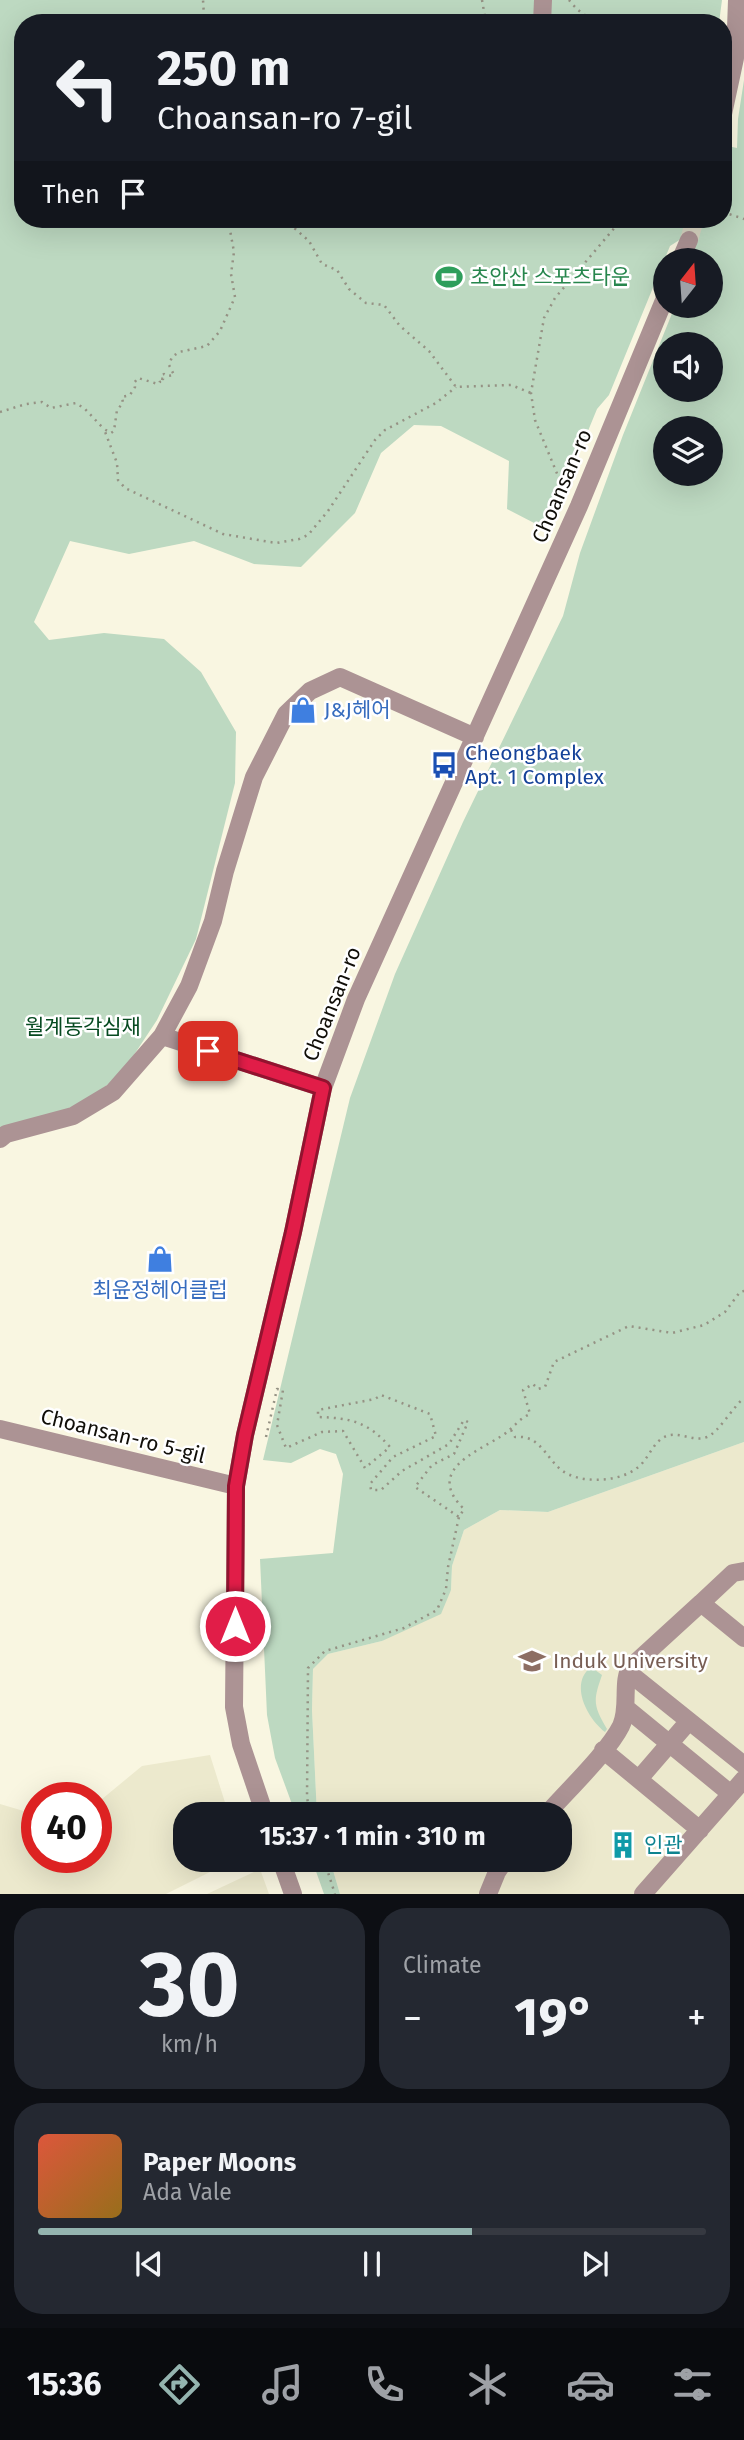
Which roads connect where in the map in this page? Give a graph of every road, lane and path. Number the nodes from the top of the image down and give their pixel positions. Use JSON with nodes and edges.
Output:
{"nodes":[{"id":1,"x":569,"y":0,"type":"edge"},
{"id":2,"x":737,"y":0,"type":"edge"},
{"id":3,"x":584,"y":14,"type":"edge"},
{"id":4,"x":732,"y":72,"type":"edge"},
{"id":5,"x":230,"y":228,"type":"edge"},
{"id":6,"x":294,"y":228,"type":"edge"},
{"id":7,"x":614,"y":228,"type":"edge"},
{"id":8,"x":689,"y":240,"type":"tunnel mouth"},
{"id":9,"x":686,"y":248,"type":"edge"},
{"id":10,"x":657,"y":318,"type":"edge"},
{"id":11,"x":456,"y":387,"type":"junction"},
{"id":12,"x":531,"y":393,"type":"junction"},
{"id":13,"x":0,"y":412,"type":"edge"},
{"id":14,"x":104,"y":429,"type":"junction"},
{"id":15,"x":565,"y":493,"type":"dead end"},
{"id":16,"x":475,"y":737,"type":"junction"},
{"id":17,"x":162,"y":1036,"type":"junction"},
{"id":18,"x":323,"y":1088,"type":"junction"},
{"id":19,"x":0,"y":1139,"type":"edge"},
{"id":20,"x":744,"y":1291,"type":"edge"},
{"id":21,"x":744,"y":1398,"type":"edge"},
{"id":22,"x":0,"y":1429,"type":"edge"},
{"id":23,"x":511,"y":1430,"type":"junction"},
{"id":24,"x":266,"y":1437,"type":"dead end"},
{"id":25,"x":236,"y":1486,"type":"junction"},
{"id":26,"x":459,"y":1517,"type":"junction"},
{"id":27,"x":744,"y":1571,"type":"edge"},
{"id":28,"x":701,"y":1603,"type":"junction"},
{"id":29,"x":744,"y":1638,"type":"edge"},
{"id":30,"x":628,"y":1672,"type":"junction"},
{"id":31,"x":626,"y":1708,"type":"junction"},
{"id":32,"x":689,"y":1721,"type":"junction"},
{"id":33,"x":669,"y":1743,"type":"junction"},
{"id":34,"x":603,"y":1750,"type":"junction"},
{"id":35,"x":744,"y":1765,"type":"edge"},
{"id":36,"x":639,"y":1779,"type":"junction"},
{"id":37,"x":744,"y":1779,"type":"edge"},
{"id":38,"x":731,"y":1794,"type":"junction"},
{"id":39,"x":260,"y":1802,"type":"edge"},
{"id":40,"x":308,"y":1802,"type":"edge"},
{"id":41,"x":557,"y":1802,"type":"edge"},
{"id":42,"x":700,"y":1829,"type":"junction"},
{"id":43,"x":285,"y":1872,"type":"edge"},
{"id":44,"x":328,"y":1872,"type":"edge"},
{"id":45,"x":497,"y":1872,"type":"edge"},
{"id":46,"x":293,"y":1894,"type":"edge"},
{"id":47,"x":335,"y":1894,"type":"edge"},
{"id":48,"x":488,"y":1894,"type":"edge"},
{"id":49,"x":643,"y":1894,"type":"edge"}],
"edges":[{"from":1,"to":3,"type":"path"},
{"from":2,"to":4,"type":"street"},
{"from":5,"to":14,"type":"path"},
{"from":6,"to":11,"type":"path"},
{"from":7,"to":12,"type":"path"},
{"from":8,"to":9,"type":"street"},
{"from":10,"to":16,"type":"street","name":"Choansan-ro"},
{"from":11,"to":12,"type":"path"},
{"from":11,"to":14,"type":"path"},
{"from":12,"to":15,"type":"path"},
{"from":13,"to":14,"type":"path"},
{"from":16,"to":17,"type":"street"},
{"from":16,"to":18,"type":"street","name":"Choansan-ro"},
{"from":17,"to":18,"type":"street"},
{"from":17,"to":19,"type":"street"},
{"from":18,"to":25,"type":"street","name":"Choansan-ro"},
{"from":20,"to":23,"type":"path"},
{"from":21,"to":23,"type":"path"},
{"from":22,"to":25,"type":"street","name":"Choansan-ro 5-gil"},
{"from":23,"to":26,"type":"path"},
{"from":24,"to":26,"type":"path"},
{"from":25,"to":39,"type":"street","name":"Choansan-ro"},
{"from":26,"to":40,"type":"path"},
{"from":27,"to":28,"type":"street"},
{"from":28,"to":29,"type":"street"},
{"from":28,"to":30,"type":"street"},
{"from":30,"to":31,"type":"street"},
{"from":30,"to":32,"type":"street"},
{"from":31,"to":33,"type":"street"},
{"from":31,"to":34,"type":"street"},
{"from":32,"to":33,"type":"street"},
{"from":32,"to":35,"type":"street"},
{"from":33,"to":36,"type":"street"},
{"from":33,"to":38,"type":"street"},
{"from":34,"to":36,"type":"street"},
{"from":34,"to":41,"type":"street"},
{"from":36,"to":42,"type":"street"},
{"from":37,"to":38,"type":"street"},
{"from":38,"to":42,"type":"street"},
{"from":42,"to":49,"type":"street"},
{"from":43,"to":46,"type":"street"},
{"from":44,"to":47,"type":"path"},
{"from":45,"to":48,"type":"street"}]}
